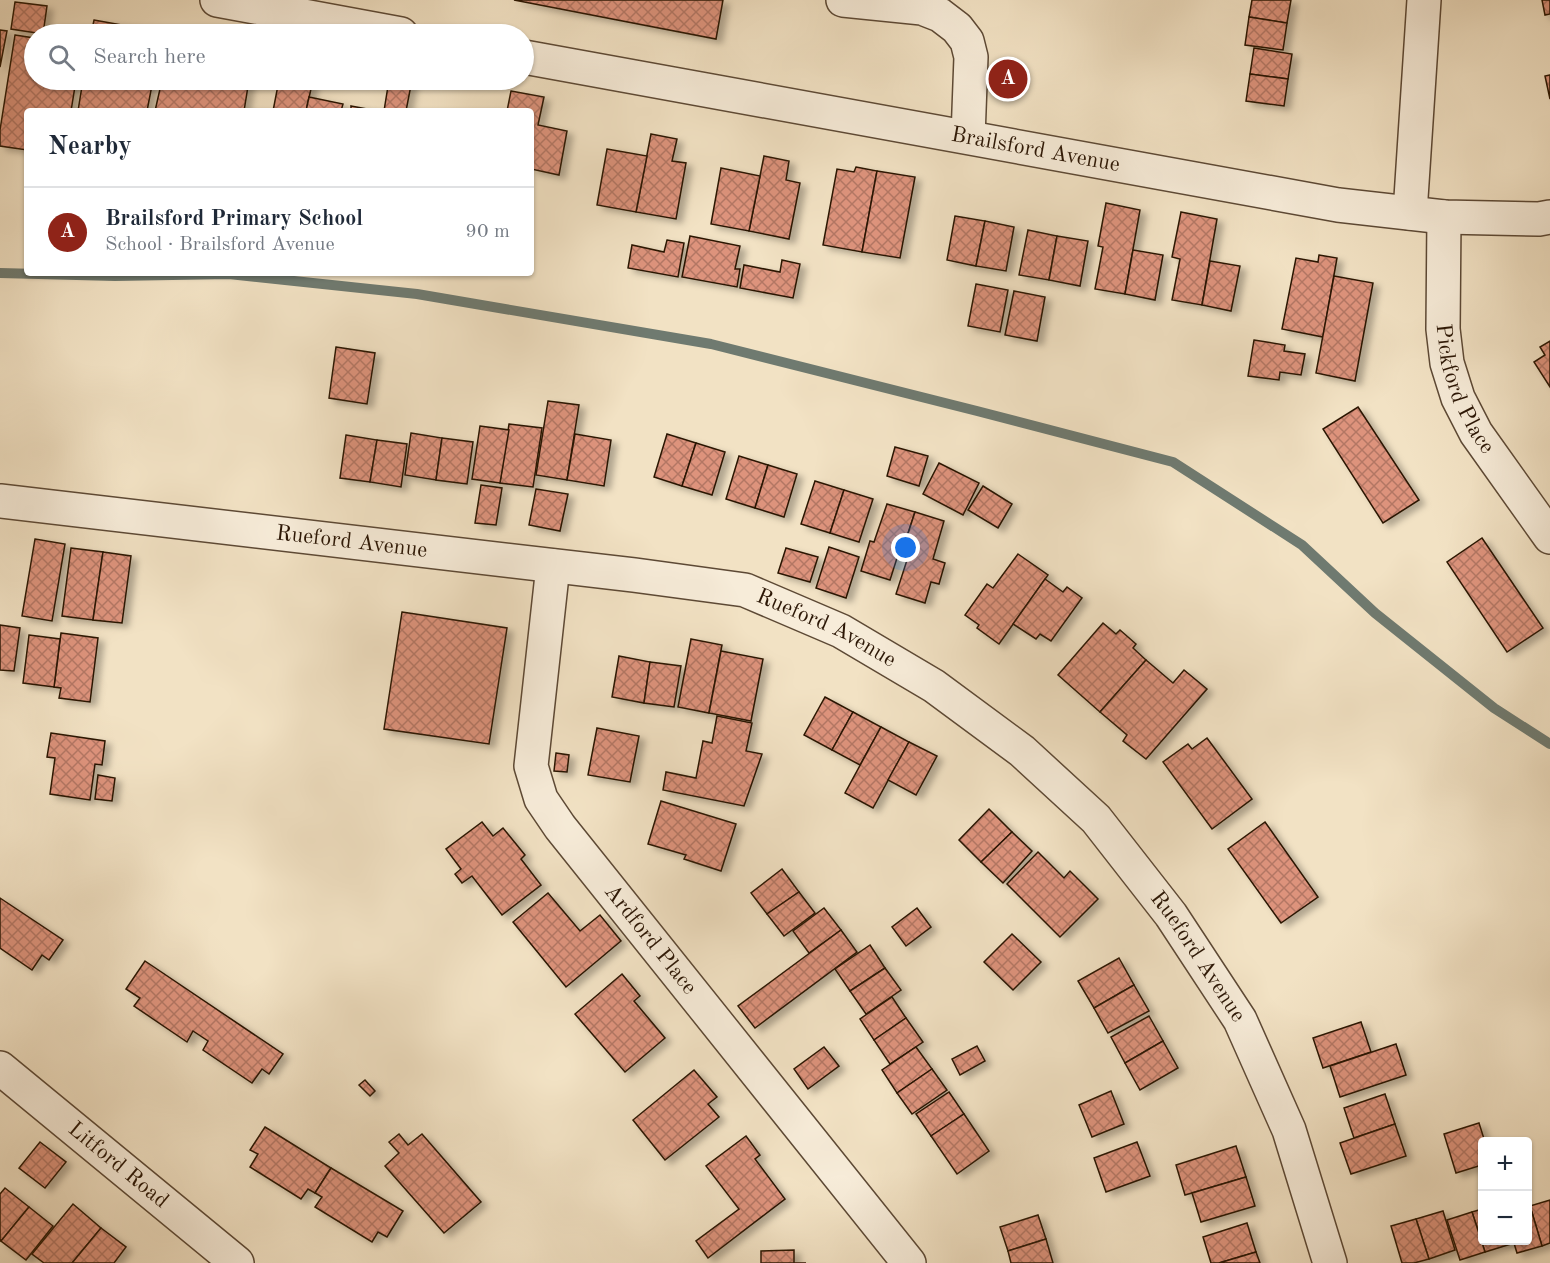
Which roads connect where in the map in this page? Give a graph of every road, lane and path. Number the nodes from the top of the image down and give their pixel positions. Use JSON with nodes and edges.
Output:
{"nodes":[{"id":1,"x":217,"y":0,"type":"edge"},
{"id":2,"x":843,"y":0,"type":"edge"},
{"id":3,"x":1424,"y":0,"type":"edge"},
{"id":4,"x":347,"y":24,"type":"edge"},
{"id":5,"x":534,"y":59,"type":"edge"},
{"id":6,"x":968,"y":137,"type":"junction"},
{"id":7,"x":1410,"y":213,"type":"junction"},
{"id":8,"x":1444,"y":217,"type":"junction"},
{"id":9,"x":1550,"y":217,"type":"edge"},
{"id":10,"x":0,"y":501,"type":"edge"},
{"id":11,"x":1550,"y":537,"type":"edge"},
{"id":12,"x":553,"y":566,"type":"junction"},
{"id":13,"x":0,"y":1068,"type":"edge"},
{"id":14,"x":237,"y":1263,"type":"edge"},
{"id":15,"x":909,"y":1263,"type":"edge"},
{"id":16,"x":1330,"y":1263,"type":"edge"}],
"edges":[{"from":1,"to":4,"type":"street"},
{"from":2,"to":6,"type":"street"},
{"from":3,"to":7,"type":"street"},
{"from":5,"to":6,"type":"street","name":"Brailsford Avenue"},
{"from":6,"to":7,"type":"street","name":"Brailsford Avenue"},
{"from":7,"to":8,"type":"street","name":"Brailsford Avenue"},
{"from":8,"to":9,"type":"street","name":"Brailsford Avenue"},
{"from":8,"to":11,"type":"street","name":"Pickford Place"},
{"from":10,"to":12,"type":"street","name":"Rueford Avenue"},
{"from":12,"to":15,"type":"street","name":"Ardford Place"},
{"from":12,"to":16,"type":"street","name":"Rueford Avenue"},
{"from":13,"to":14,"type":"street","name":"Litford Road"}]}
